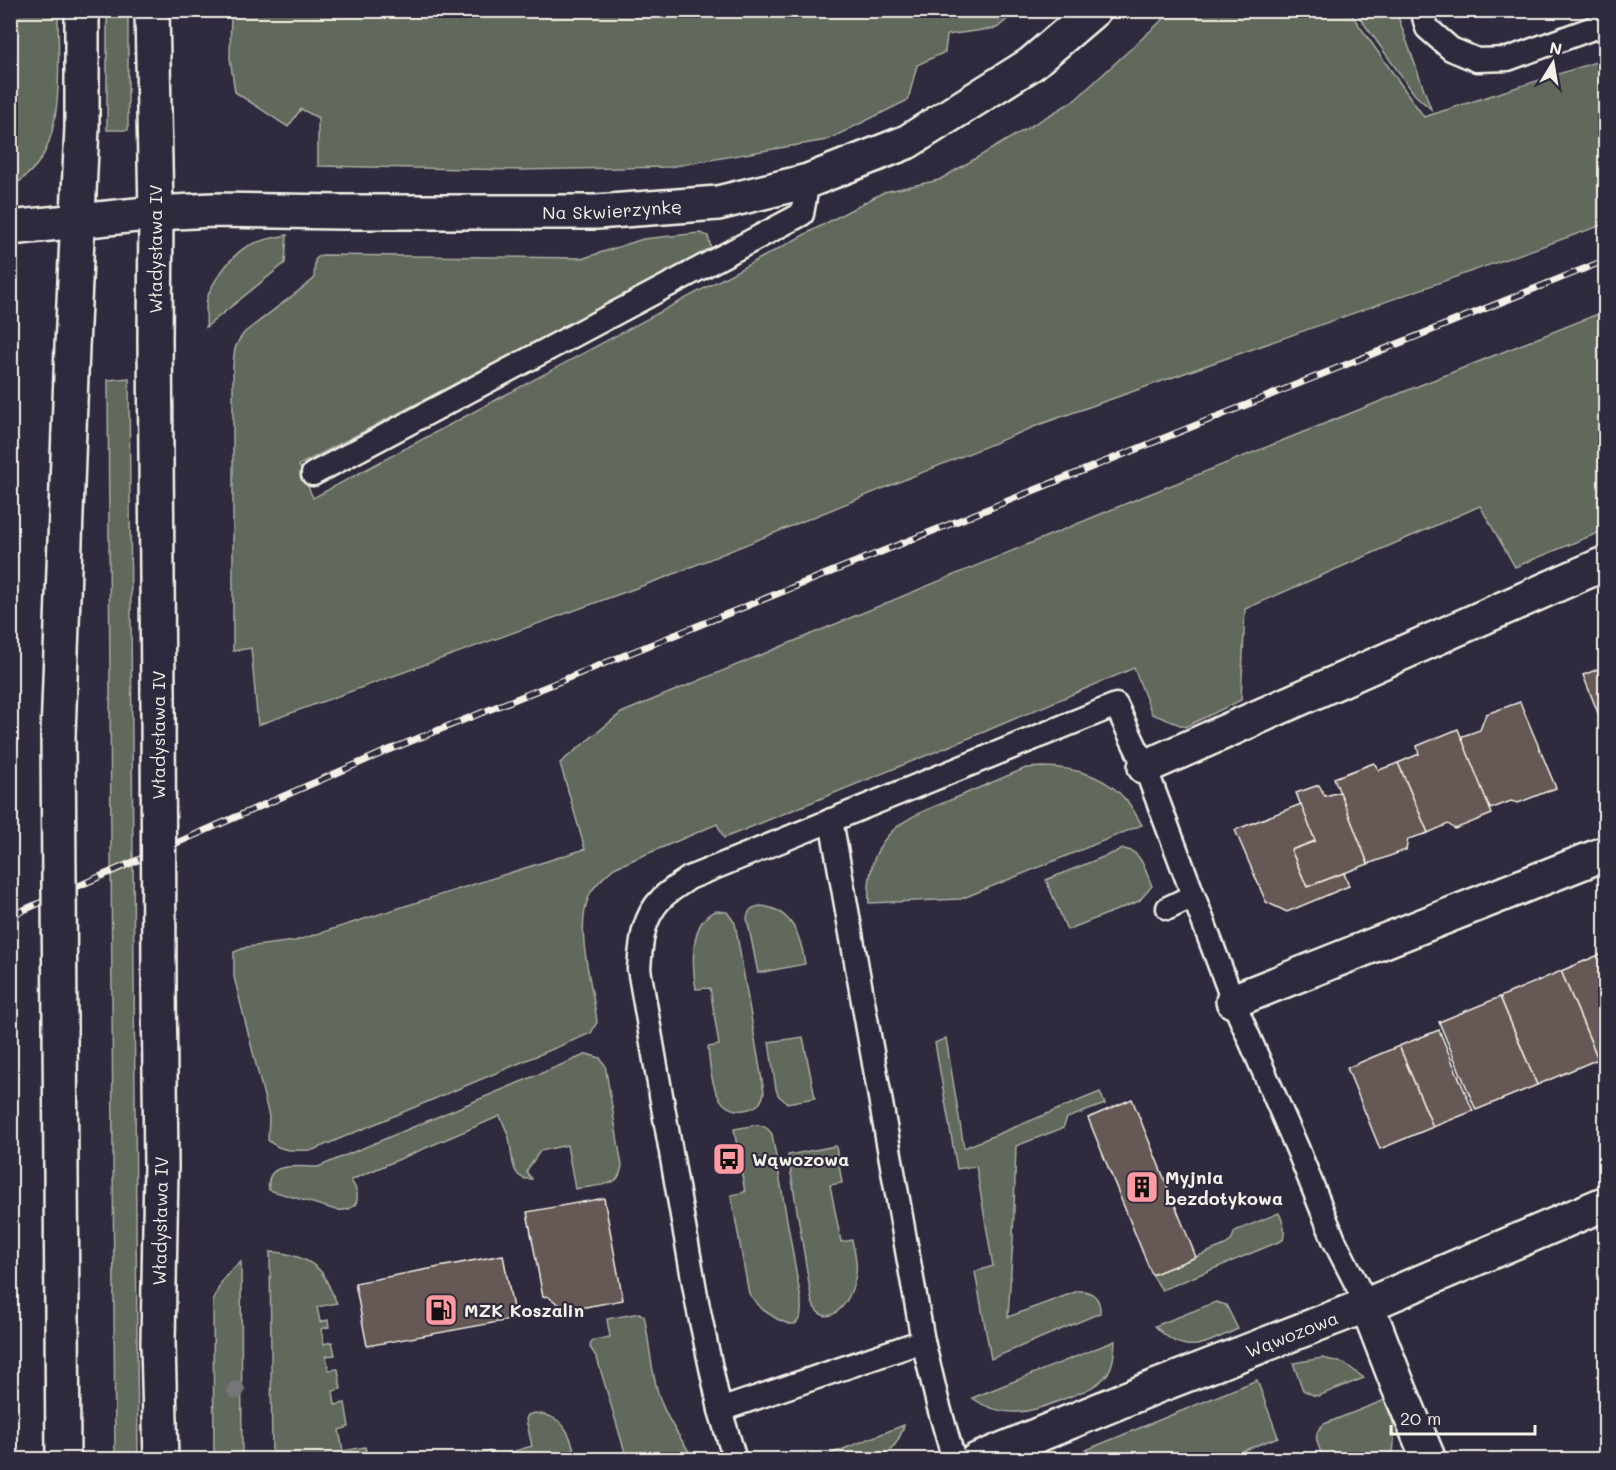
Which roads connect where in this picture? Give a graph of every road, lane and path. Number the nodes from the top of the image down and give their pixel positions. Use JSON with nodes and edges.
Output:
{"nodes":[{"id":1,"x":82,"y":10,"type":"edge"},
{"id":2,"x":152,"y":10,"type":"edge"},
{"id":3,"x":1094,"y":10,"type":"edge"},
{"id":4,"x":1422,"y":10,"type":"edge"},
{"id":5,"x":1605,"y":17,"type":"edge"},
{"id":6,"x":808,"y":181,"type":"junction"},
{"id":7,"x":156,"y":213,"type":"junction"},
{"id":8,"x":79,"y":220,"type":"junction"},
{"id":9,"x":10,"y":228,"type":"edge"},
{"id":10,"x":314,"y":474,"type":"dead end"},
{"id":11,"x":1605,"y":563,"type":"edge"},
{"id":12,"x":1145,"y":767,"type":"junction"},
{"id":13,"x":831,"y":820,"type":"junction"},
{"id":14,"x":1605,"y":853,"type":"edge"},
{"id":15,"x":1194,"y":896,"type":"junction"},
{"id":16,"x":1168,"y":908,"type":"dead end"},
{"id":17,"x":1233,"y":1001,"type":"junction"},
{"id":18,"x":1605,"y":1203,"type":"edge"},
{"id":19,"x":1367,"y":1305,"type":"junction"},
{"id":20,"x":923,"y":1341,"type":"junction"},
{"id":21,"x":720,"y":1410,"type":"junction"},
{"id":22,"x":63,"y":1460,"type":"edge"},
{"id":23,"x":161,"y":1460,"type":"edge"},
{"id":24,"x":735,"y":1460,"type":"edge"},
{"id":25,"x":954,"y":1460,"type":"edge"},
{"id":26,"x":977,"y":1460,"type":"edge"},
{"id":27,"x":1429,"y":1460,"type":"edge"}],
"edges":[{"from":1,"to":8,"type":"street"},
{"from":2,"to":7,"type":"street","name":"Władysława IV"},
{"from":3,"to":6,"type":"street","name":"Na Skwierzynkę"},
{"from":4,"to":5,"type":"lane"},
{"from":6,"to":7,"type":"street","name":"Na Skwierzynkę"},
{"from":6,"to":10,"type":"lane"},
{"from":7,"to":8,"type":"street","name":"Na Skwierzynkę"},
{"from":7,"to":23,"type":"street","name":"Władysława IV","bridge":true},
{"from":8,"to":9,"type":"street"},
{"from":8,"to":22,"type":"street","bridge":true},
{"from":11,"to":12,"type":"street"},
{"from":12,"to":13,"type":"lane"},
{"from":12,"to":15,"type":"lane"},
{"from":13,"to":20,"type":"lane"},
{"from":13,"to":21,"type":"lane"},
{"from":14,"to":17,"type":"street"},
{"from":15,"to":16,"type":"lane"},
{"from":15,"to":17,"type":"lane"},
{"from":17,"to":19,"type":"lane"},
{"from":18,"to":19,"type":"street","name":"Wąwozowa"},
{"from":19,"to":26,"type":"street","name":"Wąwozowa"},
{"from":19,"to":27,"type":"street"},
{"from":20,"to":21,"type":"lane"},
{"from":20,"to":25,"type":"lane"},
{"from":21,"to":24,"type":"lane"}]}
